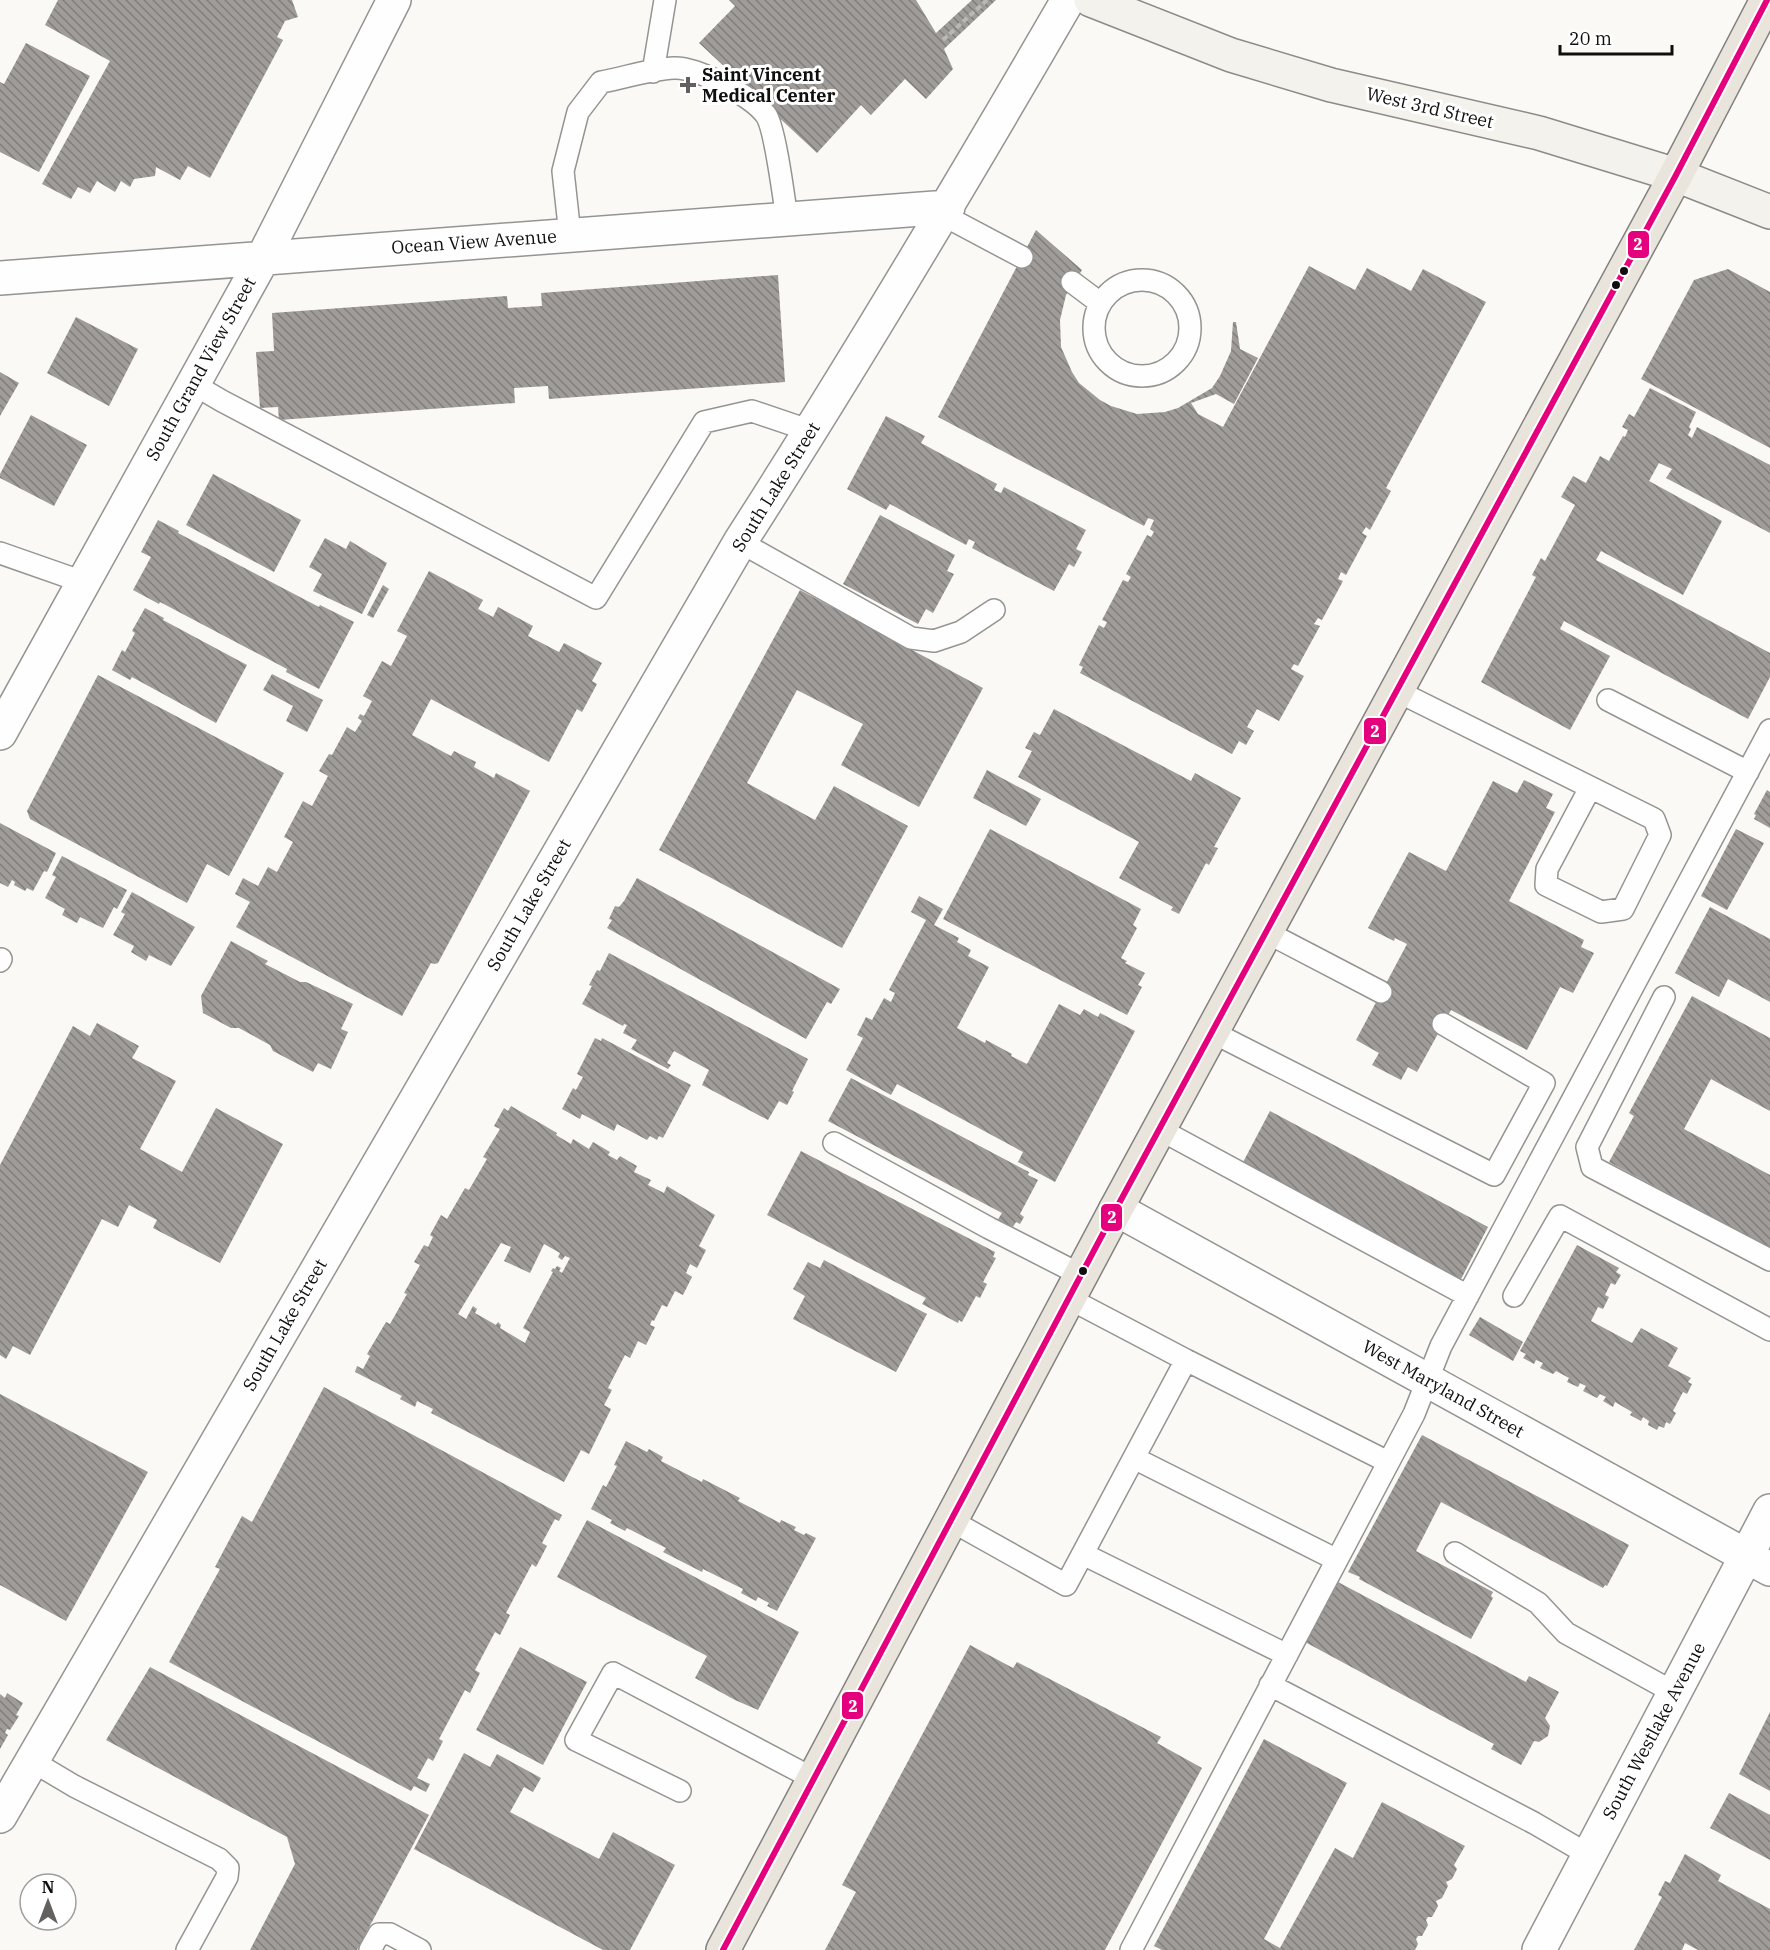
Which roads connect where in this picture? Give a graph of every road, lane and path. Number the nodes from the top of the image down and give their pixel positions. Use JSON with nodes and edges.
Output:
{"nodes":[{"id":1,"x":394,"y":0,"type":"edge"},
{"id":2,"x":665,"y":0,"type":"edge"},
{"id":3,"x":987,"y":0,"type":"edge"},
{"id":4,"x":1068,"y":0,"type":"edge"},
{"id":5,"x":1091,"y":0,"type":"edge"},
{"id":6,"x":1768,"y":1,"type":"edge"},
{"id":7,"x":943,"y":40,"type":"dead end"},
{"id":8,"x":653,"y":72,"type":"junction"},
{"id":9,"x":1676,"y":176,"type":"junction"},
{"id":10,"x":946,"y":211,"type":"junction"},
{"id":11,"x":1770,"y":212,"type":"edge"},
{"id":12,"x":787,"y":219,"type":"junction"},
{"id":13,"x":570,"y":235,"type":"junction"},
{"id":14,"x":1022,"y":257,"type":"dead end"},
{"id":15,"x":263,"y":258,"type":"junction"},
{"id":16,"x":0,"y":278,"type":"edge"},
{"id":17,"x":1072,"y":282,"type":"dead end"},
{"id":18,"x":1100,"y":303,"type":"junction"},
{"id":19,"x":193,"y":384,"type":"junction"},
{"id":20,"x":811,"y":431,"type":"junction"},
{"id":21,"x":740,"y":542,"type":"junction"},
{"id":22,"x":0,"y":553,"type":"edge"},
{"id":23,"x":83,"y":582,"type":"junction"},
{"id":24,"x":994,"y":610,"type":"dead end"},
{"id":25,"x":1397,"y":691,"type":"junction"},
{"id":26,"x":1608,"y":700,"type":"dead end"},
{"id":27,"x":1770,"y":730,"type":"edge"},
{"id":28,"x":0,"y":733,"type":"edge"},
{"id":29,"x":1748,"y":772,"type":"junction"},
{"id":30,"x":1590,"y":788,"type":"junction"},
{"id":31,"x":1266,"y":932,"type":"junction"},
{"id":32,"x":1381,"y":992,"type":"dead end"},
{"id":33,"x":1664,"y":997,"type":"dead end"},
{"id":34,"x":1443,"y":1024,"type":"dead end"},
{"id":35,"x":1212,"y":1032,"type":"junction"},
{"id":36,"x":1159,"y":1130,"type":"junction"},
{"id":37,"x":834,"y":1143,"type":"dead end"},
{"id":38,"x":1116,"y":1209,"type":"junction"},
{"id":39,"x":1770,"y":1260,"type":"edge"},
{"id":40,"x":1074,"y":1286,"type":"junction"},
{"id":41,"x":1468,"y":1296,"type":"junction"},
{"id":42,"x":1514,"y":1296,"type":"dead end"},
{"id":43,"x":1770,"y":1330,"type":"edge"},
{"id":44,"x":1186,"y":1360,"type":"junction"},
{"id":45,"x":1427,"y":1381,"type":"junction"},
{"id":46,"x":1134,"y":1458,"type":"junction"},
{"id":47,"x":1388,"y":1462,"type":"junction"},
{"id":48,"x":1770,"y":1511,"type":"edge"},
{"id":49,"x":951,"y":1520,"type":"junction"},
{"id":50,"x":1455,"y":1553,"type":"dead end"},
{"id":51,"x":1083,"y":1554,"type":"junction"},
{"id":52,"x":1337,"y":1560,"type":"junction"},
{"id":53,"x":1758,"y":1562,"type":"edge"},
{"id":54,"x":1287,"y":1655,"type":"junction"},
{"id":55,"x":1270,"y":1685,"type":"junction"},
{"id":56,"x":1675,"y":1693,"type":"junction"},
{"id":57,"x":32,"y":1761,"type":"junction"},
{"id":58,"x":814,"y":1779,"type":"junction"},
{"id":59,"x":680,"y":1791,"type":"dead end"},
{"id":60,"x":0,"y":1816,"type":"edge"},
{"id":61,"x":1589,"y":1855,"type":"junction"},
{"id":62,"x":187,"y":1950,"type":"edge"},
{"id":63,"x":370,"y":1950,"type":"edge"},
{"id":64,"x":420,"y":1950,"type":"edge"},
{"id":65,"x":723,"y":1950,"type":"edge"},
{"id":66,"x":1131,"y":1950,"type":"edge"},
{"id":67,"x":1539,"y":1950,"type":"edge"}],
"edges":[{"from":1,"to":15,"type":"street","name":"South Grand View Street"},
{"from":2,"to":8,"type":"lane"},
{"from":3,"to":7,"type":"path"},
{"from":4,"to":10,"type":"street","name":"South Lake Street"},
{"from":5,"to":9,"type":"main road","name":"West 3rd Street"},
{"from":6,"to":9,"type":"main road"},
{"from":8,"to":12,"type":"lane"},
{"from":8,"to":13,"type":"lane"},
{"from":9,"to":11,"type":"main road","name":"West 3rd Street"},
{"from":9,"to":25,"type":"main road"},
{"from":10,"to":12,"type":"street","name":"Ocean View Avenue"},
{"from":10,"to":14,"type":"lane"},
{"from":10,"to":20,"type":"street","name":"South Lake Street"},
{"from":12,"to":13,"type":"street","name":"Ocean View Avenue"},
{"from":13,"to":15,"type":"street","name":"Ocean View Avenue"},
{"from":15,"to":16,"type":"street","name":"Ocean View Avenue"},
{"from":15,"to":19,"type":"street","name":"South Grand View Street"},
{"from":17,"to":18,"type":"lane"},
{"from":18,"to":18,"type":"lane"},
{"from":19,"to":20,"type":"lane"},
{"from":19,"to":23,"type":"street","name":"South Grand View Street"},
{"from":20,"to":21,"type":"street","name":"South Lake Street"},
{"from":21,"to":24,"type":"lane"},
{"from":21,"to":57,"type":"street","name":"South Lake Street"},
{"from":22,"to":23,"type":"lane"},
{"from":23,"to":28,"type":"street","name":"South Grand View Street"},
{"from":25,"to":30,"type":"lane"},
{"from":25,"to":31,"type":"main road"},
{"from":26,"to":29,"type":"lane"},
{"from":27,"to":29,"type":"lane"},
{"from":29,"to":41,"type":"lane"},
{"from":30,"to":30,"type":"lane"},
{"from":31,"to":32,"type":"lane"},
{"from":31,"to":35,"type":"main road"},
{"from":33,"to":39,"type":"lane"},
{"from":34,"to":35,"type":"lane"},
{"from":35,"to":36,"type":"main road"},
{"from":36,"to":38,"type":"main road"},
{"from":36,"to":41,"type":"lane"},
{"from":37,"to":40,"type":"lane"},
{"from":38,"to":40,"type":"main road"},
{"from":38,"to":45,"type":"street","name":"West Maryland Street"},
{"from":40,"to":44,"type":"lane"},
{"from":40,"to":49,"type":"main road"},
{"from":41,"to":45,"type":"lane"},
{"from":42,"to":43,"type":"lane"},
{"from":44,"to":46,"type":"lane"},
{"from":44,"to":47,"type":"lane"},
{"from":45,"to":47,"type":"lane"},
{"from":45,"to":53,"type":"street","name":"West Maryland Street"},
{"from":46,"to":51,"type":"lane"},
{"from":46,"to":52,"type":"lane"},
{"from":47,"to":52,"type":"lane"},
{"from":48,"to":53,"type":"street","name":"South Westlake Avenue"},
{"from":49,"to":51,"type":"lane"},
{"from":49,"to":58,"type":"main road"},
{"from":50,"to":56,"type":"lane"},
{"from":51,"to":54,"type":"lane"},
{"from":52,"to":54,"type":"lane"},
{"from":53,"to":56,"type":"street","name":"South Westlake Avenue"},
{"from":54,"to":55,"type":"lane"},
{"from":55,"to":61,"type":"lane"},
{"from":55,"to":66,"type":"lane"},
{"from":56,"to":61,"type":"street","name":"South Westlake Avenue"},
{"from":57,"to":60,"type":"street","name":"South Lake Street"},
{"from":57,"to":62,"type":"lane"},
{"from":58,"to":59,"type":"lane"},
{"from":58,"to":65,"type":"main road"},
{"from":61,"to":67,"type":"street","name":"South Westlake Avenue"},
{"from":63,"to":64,"type":"lane"}]}
